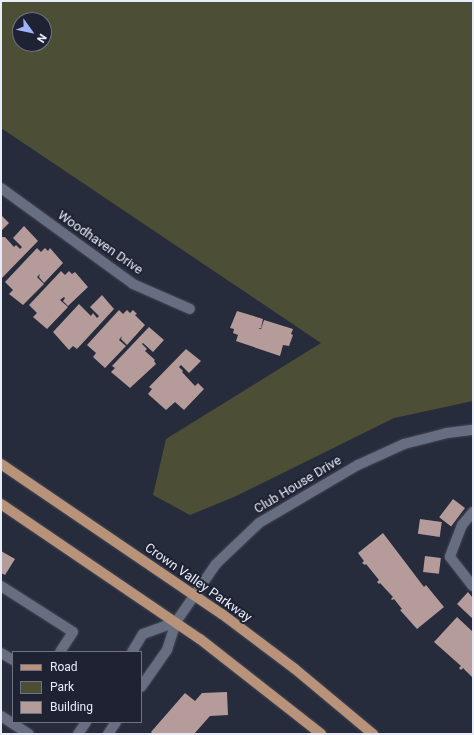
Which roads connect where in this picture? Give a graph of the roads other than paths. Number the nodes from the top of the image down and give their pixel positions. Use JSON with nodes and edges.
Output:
{"nodes":[{"id":1,"x":1,"y":188,"type":"edge"},
{"id":2,"x":190,"y":309,"type":"dead end"},
{"id":3,"x":473,"y":430,"type":"edge"},
{"id":4,"x":1,"y":464,"type":"edge"},
{"id":5,"x":1,"y":504,"type":"edge"},
{"id":6,"x":473,"y":512,"type":"edge"},
{"id":7,"x":1,"y":586,"type":"edge"},
{"id":8,"x":473,"y":586,"type":"edge"},
{"id":9,"x":195,"y":595,"type":"junction"},
{"id":10,"x":176,"y":622,"type":"junction"},
{"id":11,"x":61,"y":651,"type":"edge"},
{"id":12,"x":133,"y":651,"type":"edge"},
{"id":13,"x":1,"y":653,"type":"edge"},
{"id":14,"x":12,"y":659,"type":"edge"},
{"id":15,"x":142,"y":686,"type":"edge"},
{"id":16,"x":1,"y":716,"type":"edge"},
{"id":17,"x":12,"y":722,"type":"edge"},
{"id":18,"x":13,"y":723,"type":"edge"},
{"id":19,"x":85,"y":723,"type":"edge"},
{"id":20,"x":115,"y":723,"type":"edge"},
{"id":21,"x":29,"y":734,"type":"edge"},
{"id":22,"x":78,"y":734,"type":"edge"},
{"id":23,"x":108,"y":734,"type":"edge"},
{"id":24,"x":321,"y":734,"type":"edge"},
{"id":25,"x":373,"y":734,"type":"edge"}],
"edges":[{"from":1,"to":2,"type":"street","name":"Woodhaven Drive"},
{"from":3,"to":9,"type":"street","name":"Club House Drive"},
{"from":4,"to":9,"type":"main road","name":"Crown Valley Parkway"},
{"from":5,"to":10,"type":"main road"},
{"from":6,"to":8,"type":"street"},
{"from":7,"to":11,"type":"street"},
{"from":9,"to":10,"type":"street","name":"Club House Drive"},
{"from":9,"to":25,"type":"main road","name":"Crown Valley Parkway"},
{"from":10,"to":12,"type":"street"},
{"from":10,"to":15,"type":"street","name":"Club House Drive"},
{"from":10,"to":24,"type":"main road"},
{"from":13,"to":14,"type":"street"},
{"from":16,"to":17,"type":"street"},
{"from":18,"to":21,"type":"street"},
{"from":19,"to":22,"type":"street"},
{"from":20,"to":23,"type":"street"}]}
